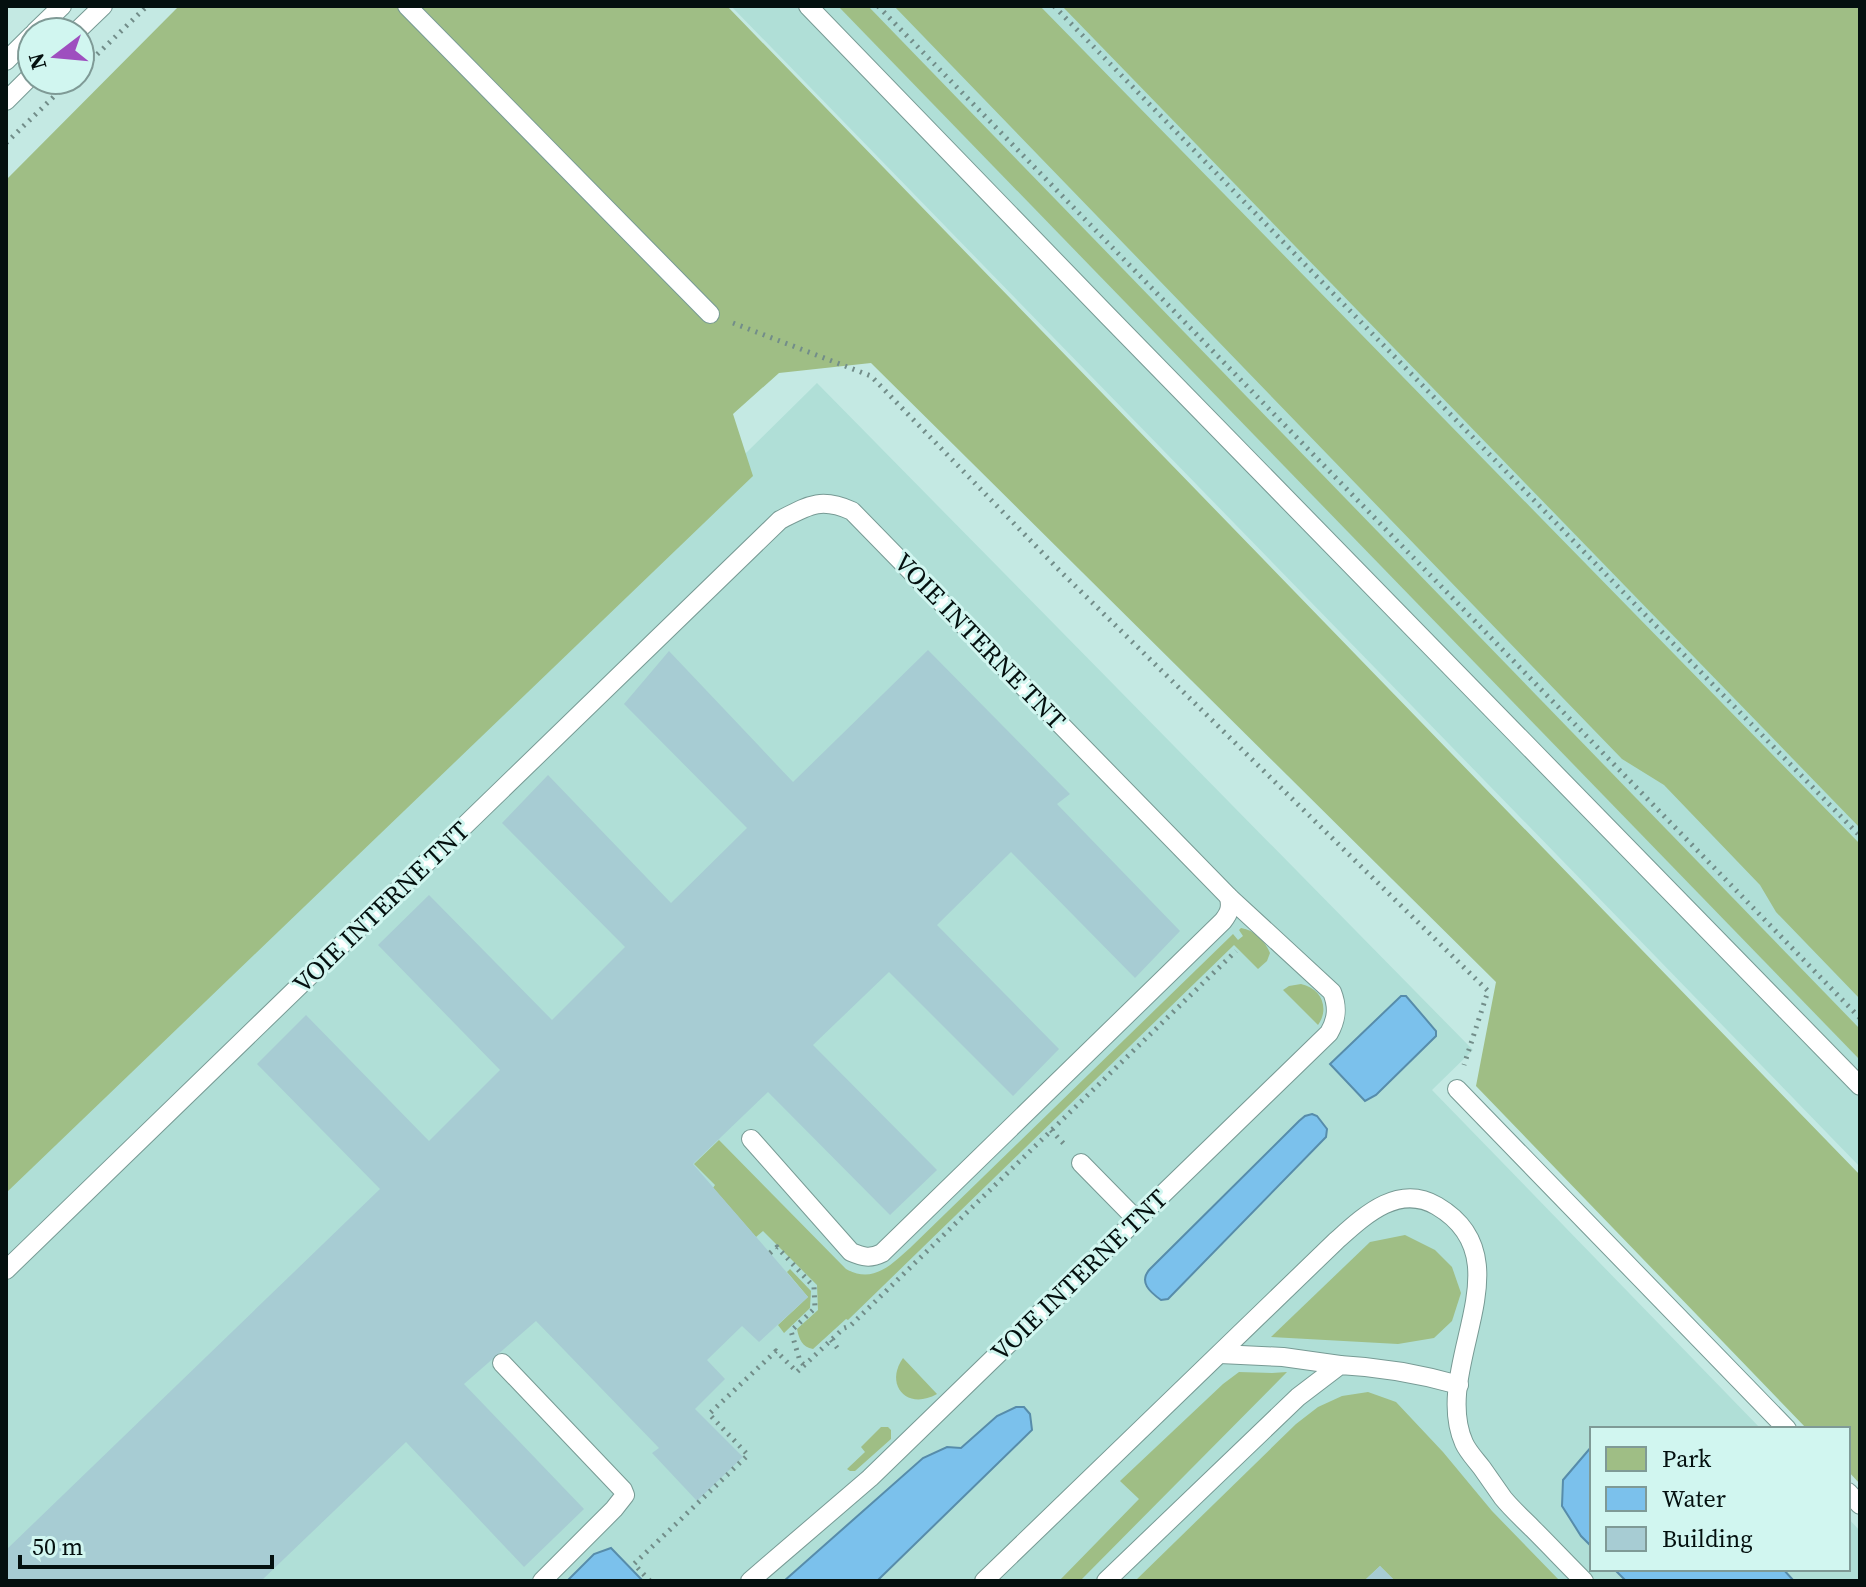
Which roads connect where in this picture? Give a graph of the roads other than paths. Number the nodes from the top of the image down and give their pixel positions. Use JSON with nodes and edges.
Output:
{"nodes":[{"id":1,"x":407,"y":6,"type":"edge"},
{"id":2,"x":808,"y":6,"type":"edge"},
{"id":3,"x":710,"y":314,"type":"road end"},
{"id":4,"x":1229,"y":897,"type":"junction"},
{"id":5,"x":1860,"y":1086,"type":"edge"},
{"id":6,"x":1457,"y":1089,"type":"road end"},
{"id":7,"x":751,"y":1139,"type":"dead end"},
{"id":8,"x":1081,"y":1163,"type":"dead end"},
{"id":9,"x":1136,"y":1219,"type":"junction"},
{"id":10,"x":6,"y":1270,"type":"edge"},
{"id":11,"x":1220,"y":1354,"type":"junction"},
{"id":12,"x":502,"y":1363,"type":"dead end"},
{"id":13,"x":1340,"y":1365,"type":"junction"},
{"id":14,"x":1459,"y":1385,"type":"junction"},
{"id":15,"x":1785,"y":1427,"type":"edge"},
{"id":16,"x":542,"y":1581,"type":"edge"},
{"id":17,"x":750,"y":1581,"type":"edge"},
{"id":18,"x":984,"y":1581,"type":"edge"},
{"id":19,"x":1106,"y":1581,"type":"edge"},
{"id":20,"x":1584,"y":1581,"type":"edge"}],
"edges":[{"from":1,"to":3,"type":"lane"},
{"from":2,"to":5,"type":"lane"},
{"from":4,"to":7,"type":"lane"},
{"from":4,"to":9,"type":"lane","name":"VOIE INTERNE TNT"},
{"from":4,"to":10,"type":"lane","name":"VOIE INTERNE TNT"},
{"from":6,"to":15,"type":"lane"},
{"from":8,"to":9,"type":"lane"},
{"from":9,"to":17,"type":"lane","name":"VOIE INTERNE TNT"},
{"from":11,"to":13,"type":"lane"},
{"from":11,"to":14,"type":"lane"},
{"from":11,"to":18,"type":"lane"},
{"from":12,"to":16,"type":"lane"},
{"from":13,"to":14,"type":"lane"},
{"from":13,"to":19,"type":"lane"},
{"from":14,"to":20,"type":"lane"}]}
